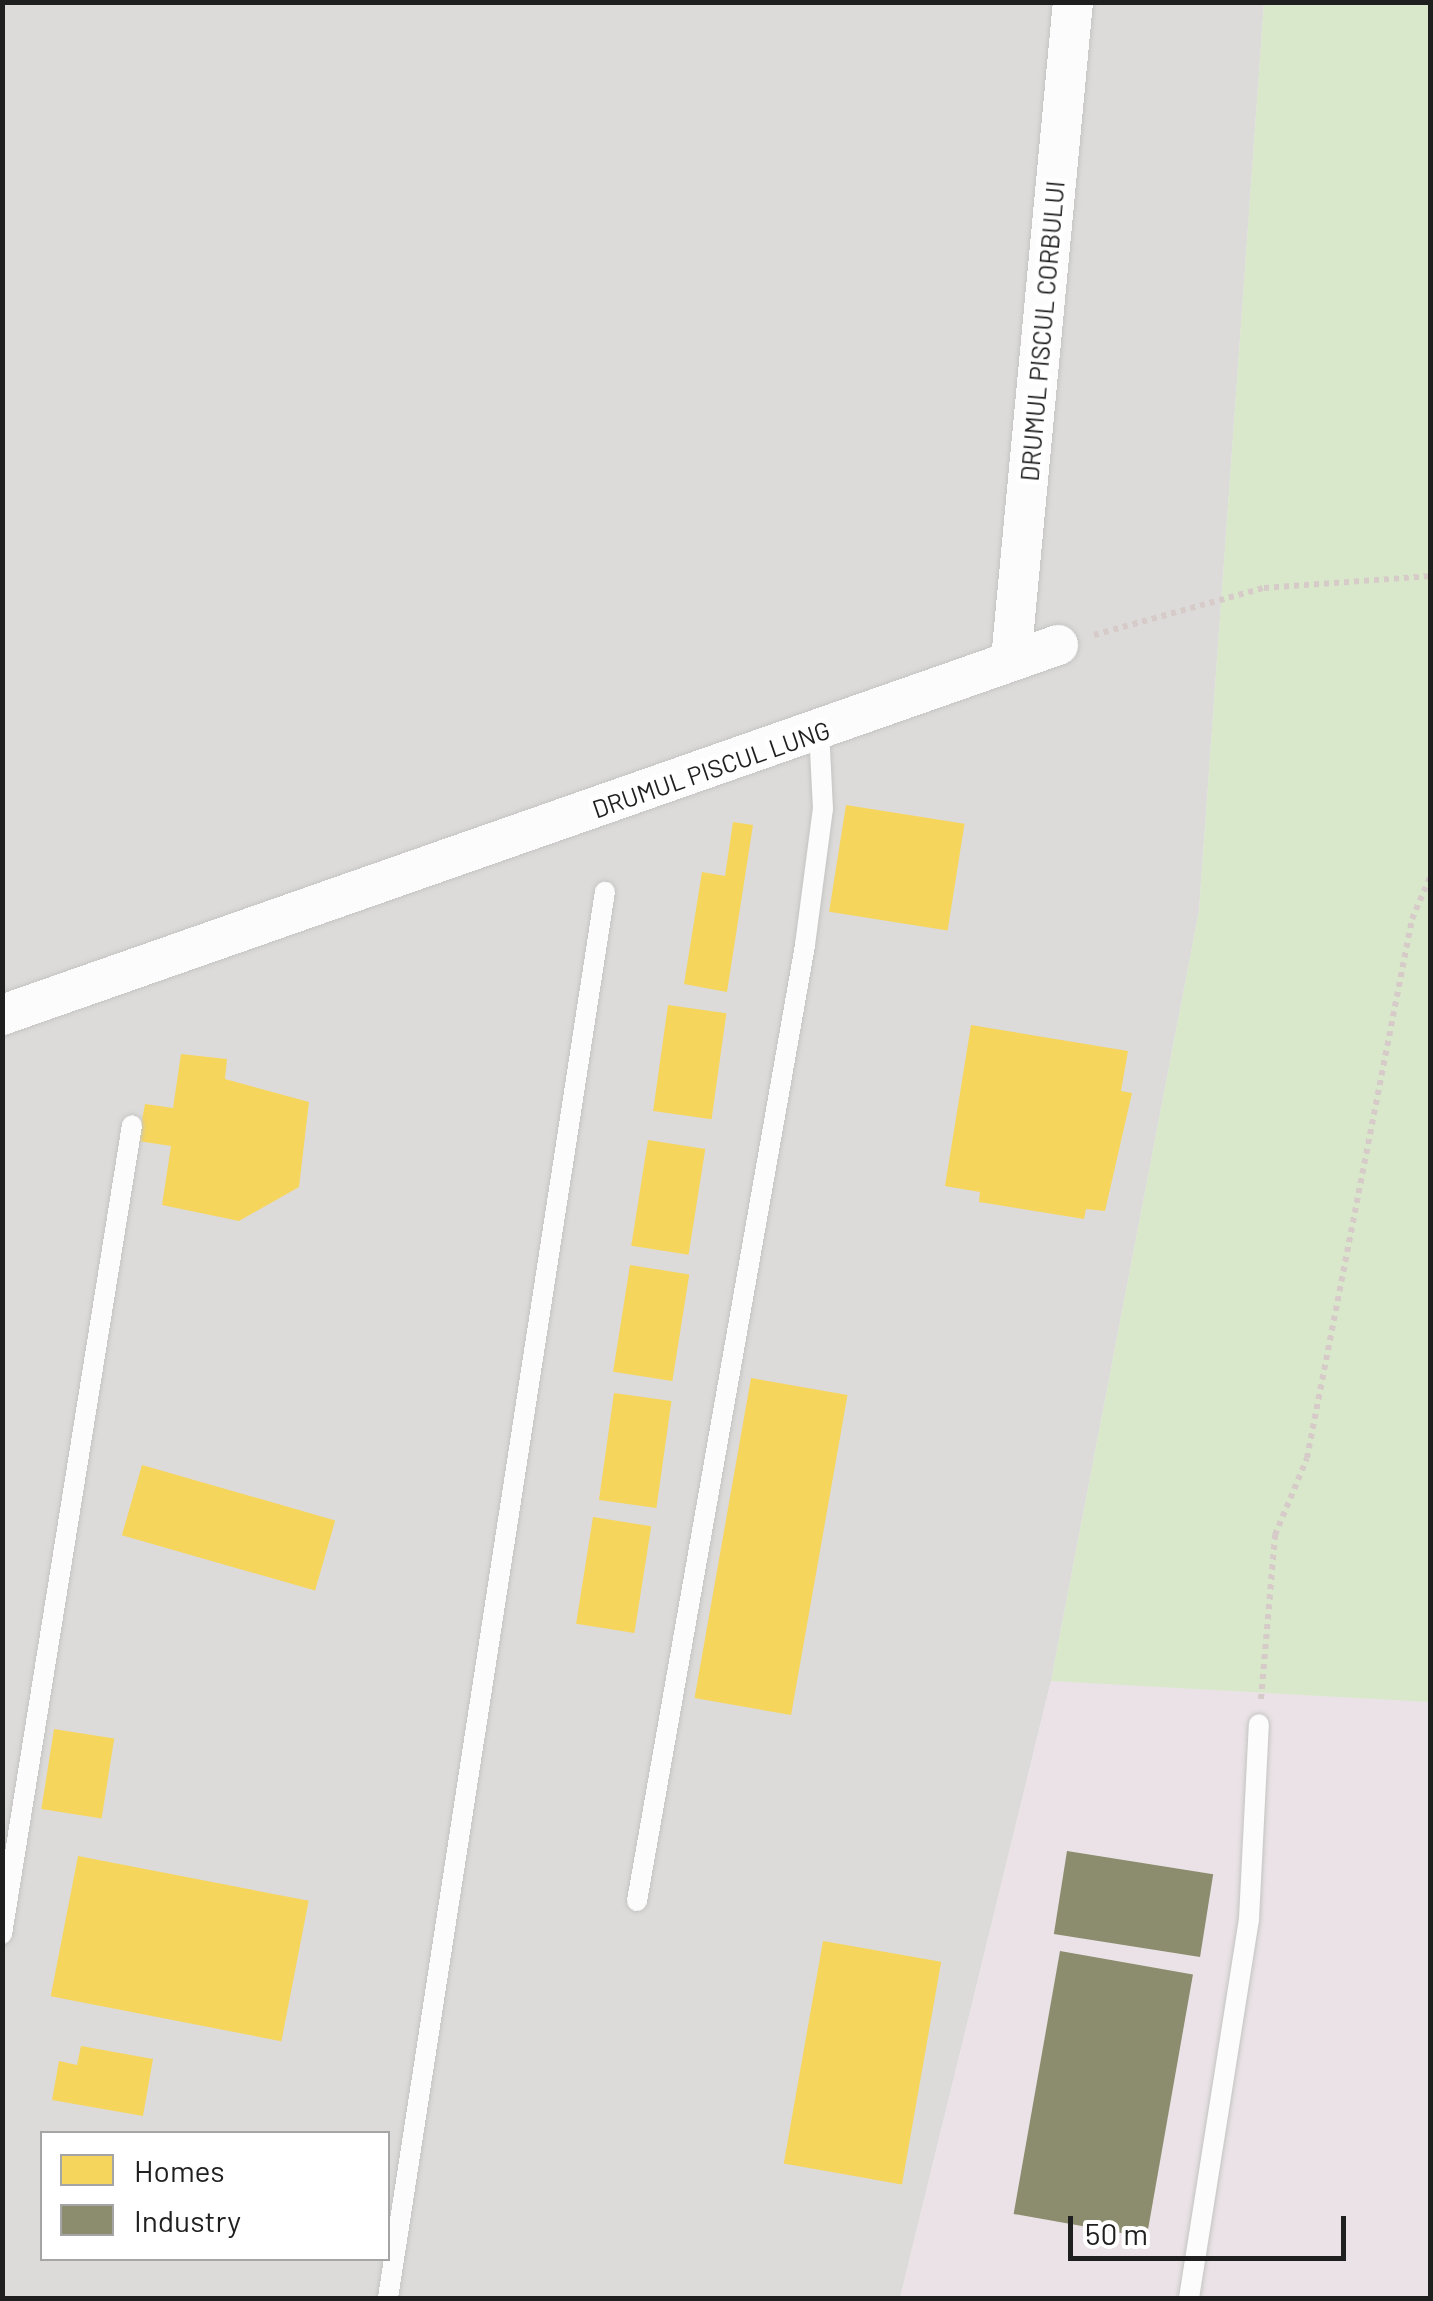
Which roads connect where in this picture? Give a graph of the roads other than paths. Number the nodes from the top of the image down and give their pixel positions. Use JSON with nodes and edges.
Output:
{"nodes":[{"id":1,"x":1073,"y":2,"type":"edge"},
{"id":2,"x":1058,"y":646,"type":"road end"},
{"id":3,"x":1011,"y":660,"type":"junction"},
{"id":4,"x":819,"y":731,"type":"junction"},
{"id":5,"x":605,"y":892,"type":"dead end"},
{"id":6,"x":2,"y":1015,"type":"edge"},
{"id":7,"x":132,"y":1125,"type":"dead end"},
{"id":8,"x":1259,"y":1724,"type":"road end"},
{"id":9,"x":638,"y":1901,"type":"dead end"},
{"id":10,"x":2,"y":1934,"type":"edge"},
{"id":11,"x":388,"y":2298,"type":"edge"},
{"id":12,"x":1189,"y":2298,"type":"edge"}],
"edges":[{"from":1,"to":3,"type":"street","name":"DRUMUL PISCUL CORBULUI"},
{"from":2,"to":3,"type":"street","name":"DRUMUL PISCUL LUNG"},
{"from":3,"to":4,"type":"street","name":"DRUMUL PISCUL LUNG"},
{"from":4,"to":6,"type":"street","name":"DRUMUL PISCUL LUNG"},
{"from":4,"to":9,"type":"lane"},
{"from":5,"to":11,"type":"lane"},
{"from":7,"to":10,"type":"lane"},
{"from":8,"to":12,"type":"lane"}]}
